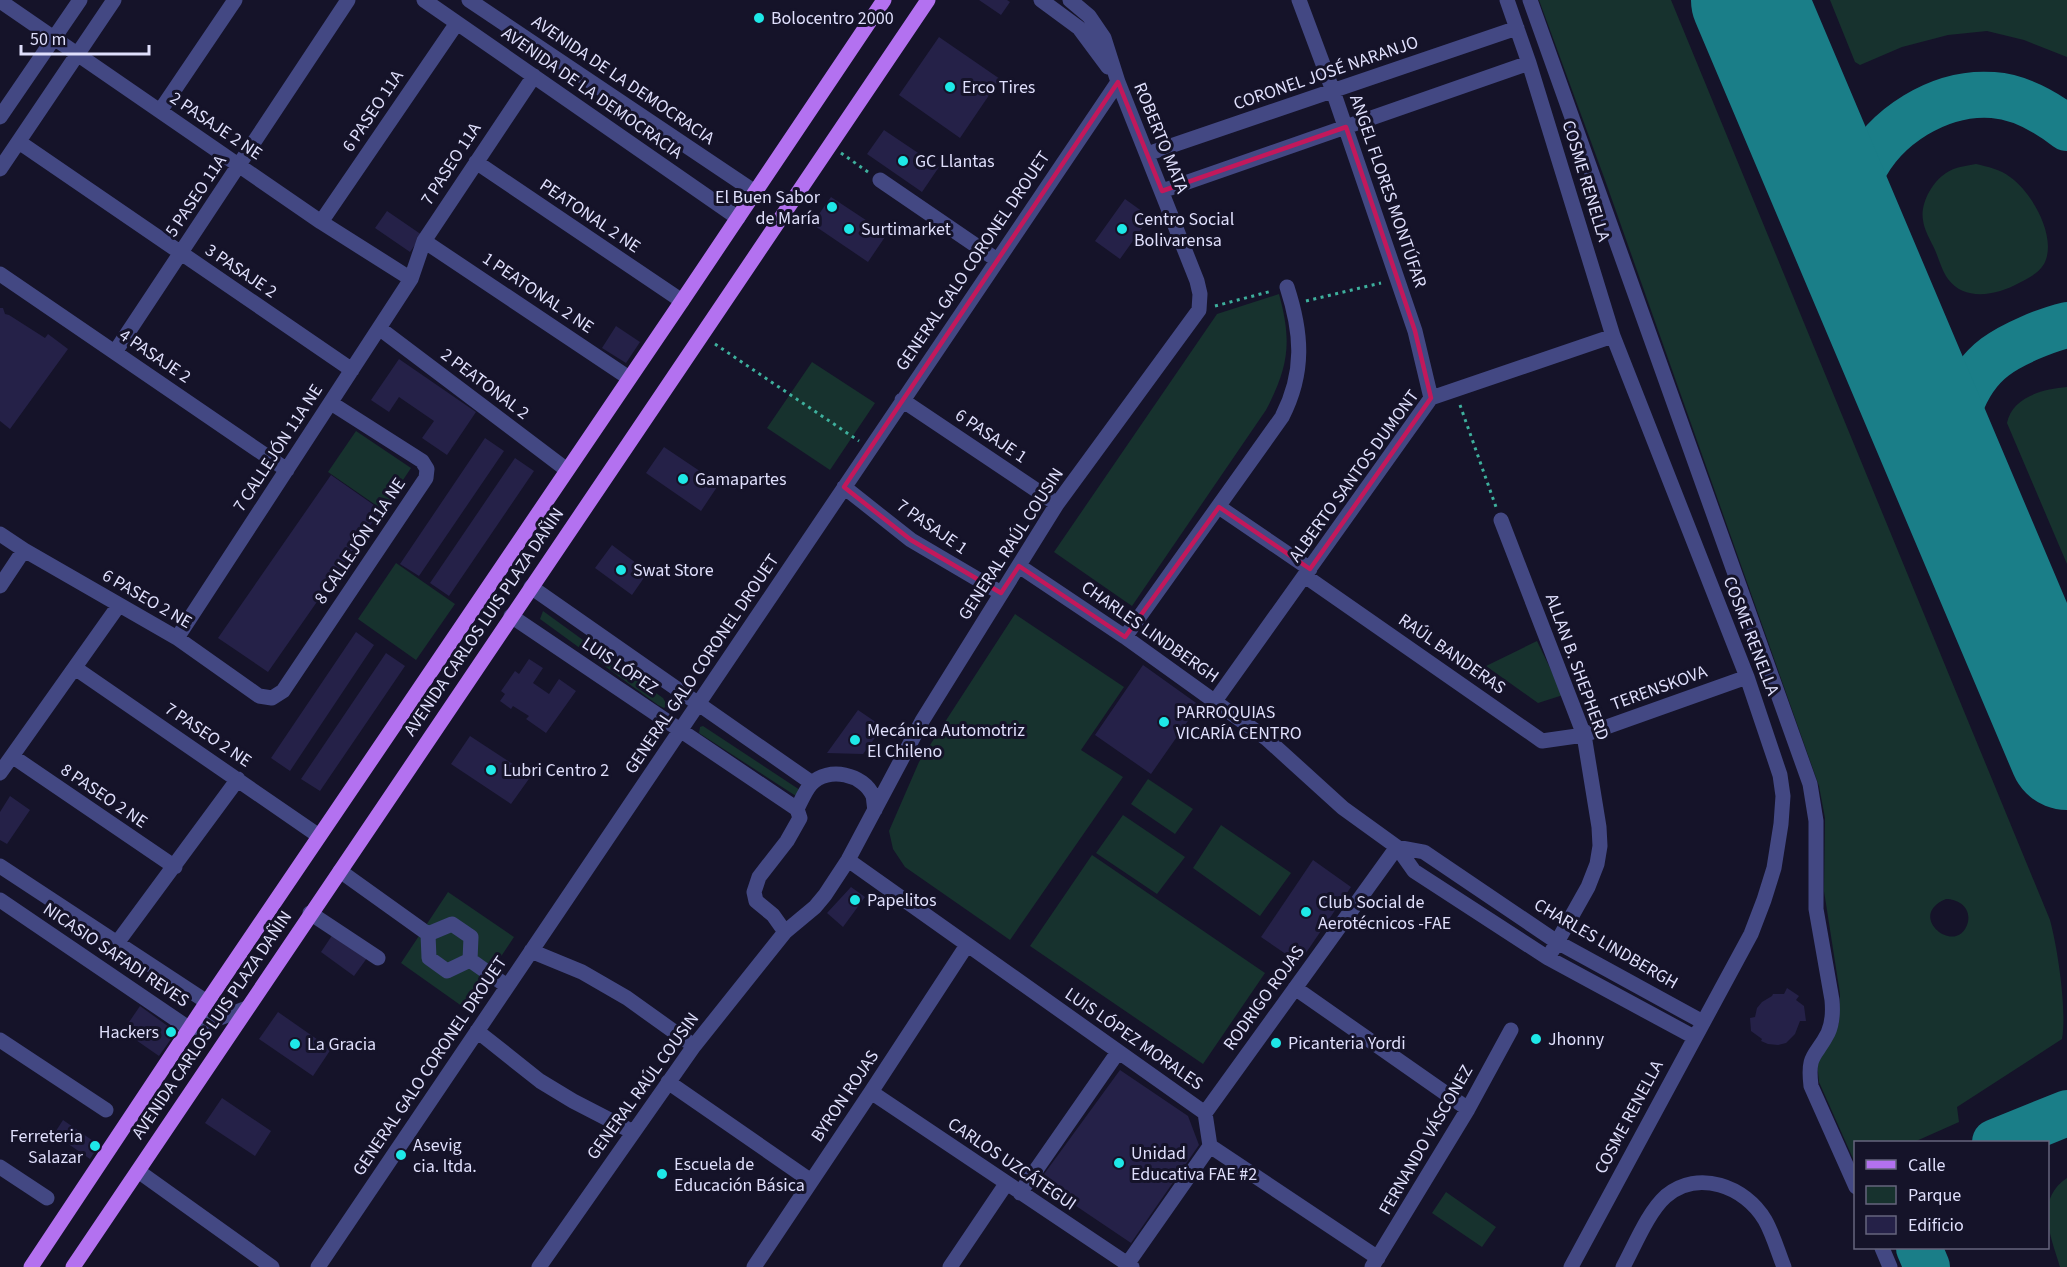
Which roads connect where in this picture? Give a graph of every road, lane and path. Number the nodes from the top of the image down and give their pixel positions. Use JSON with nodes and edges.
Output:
{"nodes":[{"id":1,"x":80,"y":0,"type":"edge"},
{"id":2,"x":114,"y":0,"type":"edge"},
{"id":3,"x":235,"y":0,"type":"edge"},
{"id":4,"x":348,"y":0,"type":"edge"},
{"id":5,"x":424,"y":0,"type":"edge"},
{"id":6,"x":469,"y":0,"type":"edge"},
{"id":7,"x":884,"y":0,"type":"edge"},
{"id":8,"x":928,"y":0,"type":"edge"},
{"id":9,"x":1041,"y":0,"type":"edge"},
{"id":10,"x":1070,"y":0,"type":"edge"},
{"id":11,"x":1299,"y":0,"type":"edge"},
{"id":12,"x":1508,"y":0,"type":"edge"},
{"id":13,"x":1530,"y":0,"type":"edge"},
{"id":14,"x":0,"y":1,"type":"edge"},
{"id":15,"x":457,"y":23,"type":"junction"},
{"id":16,"x":1517,"y":28,"type":"junction"},
{"id":17,"x":54,"y":38,"type":"junction"},
{"id":18,"x":78,"y":54,"type":"junction"},
{"id":19,"x":1529,"y":63,"type":"junction"},
{"id":20,"x":534,"y":76,"type":"junction"},
{"id":21,"x":1118,"y":82,"type":"junction"},
{"id":22,"x":1333,"y":91,"type":"junction"},
{"id":23,"x":160,"y":111,"type":"junction"},
{"id":24,"x":0,"y":117,"type":"edge"},
{"id":25,"x":1346,"y":127,"type":"junction"},
{"id":26,"x":19,"y":142,"type":"junction"},
{"id":27,"x":830,"y":146,"type":"junction"},
{"id":28,"x":1147,"y":154,"type":"junction"},
{"id":29,"x":476,"y":162,"type":"junction"},
{"id":30,"x":239,"y":166,"type":"junction"},
{"id":31,"x":0,"y":169,"type":"edge"},
{"id":32,"x":880,"y":180,"type":"joint"},
{"id":33,"x":1162,"y":191,"type":"junction"},
{"id":34,"x":755,"y":192,"type":"junction"},
{"id":35,"x":738,"y":218,"type":"junction"},
{"id":36,"x":321,"y":222,"type":"junction"},
{"id":37,"x":424,"y":241,"type":"junction"},
{"id":38,"x":181,"y":254,"type":"junction"},
{"id":39,"x":998,"y":260,"type":"junction"},
{"id":40,"x":0,"y":273,"type":"edge"},
{"id":41,"x":411,"y":279,"type":"junction"},
{"id":42,"x":1397,"y":280,"type":"junction"},
{"id":43,"x":1287,"y":287,"type":"joint"},
{"id":44,"x":682,"y":301,"type":"junction"},
{"id":45,"x":1292,"y":304,"type":"junction"},
{"id":46,"x":1199,"y":310,"type":"junction"},
{"id":47,"x":379,"y":328,"type":"junction"},
{"id":48,"x":702,"y":335,"type":"junction"},
{"id":49,"x":1613,"y":336,"type":"junction"},
{"id":50,"x":115,"y":352,"type":"junction"},
{"id":51,"x":352,"y":370,"type":"junction"},
{"id":52,"x":630,"y":378,"type":"junction"},
{"id":53,"x":1455,"y":389,"type":"junction"},
{"id":54,"x":1431,"y":398,"type":"junction"},
{"id":55,"x":902,"y":400,"type":"junction"},
{"id":56,"x":331,"y":403,"type":"junction"},
{"id":57,"x":870,"y":449,"type":"junction"},
{"id":58,"x":287,"y":470,"type":"junction"},
{"id":59,"x":567,"y":470,"type":"junction"},
{"id":60,"x":844,"y":487,"type":"junction"},
{"id":61,"x":1057,"y":504,"type":"junction"},
{"id":62,"x":1219,"y":507,"type":"junction"},
{"id":63,"x":1501,"y":520,"type":"joint"},
{"id":64,"x":0,"y":534,"type":"edge"},
{"id":65,"x":24,"y":550,"type":"junction"},
{"id":66,"x":1019,"y":566,"type":"junction"},
{"id":67,"x":1308,"y":572,"type":"junction"},
{"id":68,"x":0,"y":586,"type":"edge"},
{"id":69,"x":531,"y":587,"type":"junction"},
{"id":70,"x":1001,"y":593,"type":"junction"},
{"id":71,"x":119,"y":605,"type":"junction"},
{"id":72,"x":511,"y":616,"type":"junction"},
{"id":73,"x":1125,"y":637,"type":"junction"},
{"id":74,"x":177,"y":638,"type":"junction"},
{"id":75,"x":75,"y":668,"type":"junction"},
{"id":76,"x":1747,"y":677,"type":"junction"},
{"id":77,"x":272,"y":698,"type":"joint"},
{"id":78,"x":1215,"y":701,"type":"junction"},
{"id":79,"x":698,"y":704,"type":"junction"},
{"id":80,"x":680,"y":730,"type":"junction"},
{"id":81,"x":1584,"y":735,"type":"junction"},
{"id":82,"x":12,"y":756,"type":"junction"},
{"id":83,"x":0,"y":773,"type":"edge"},
{"id":84,"x":238,"y":779,"type":"junction"},
{"id":85,"x":812,"y":783,"type":"junction"},
{"id":86,"x":797,"y":809,"type":"junction"},
{"id":87,"x":875,"y":810,"type":"junction"},
{"id":88,"x":320,"y":836,"type":"junction"},
{"id":89,"x":1397,"y":847,"type":"junction"},
{"id":90,"x":848,"y":860,"type":"junction"},
{"id":91,"x":0,"y":866,"type":"edge"},
{"id":92,"x":175,"y":867,"type":"junction"},
{"id":93,"x":340,"y":871,"type":"junction"},
{"id":94,"x":0,"y":900,"type":"edge"},
{"id":95,"x":310,"y":913,"type":"junction"},
{"id":96,"x":785,"y":932,"type":"junction"},
{"id":97,"x":428,"y":934,"type":"junction"},
{"id":98,"x":1557,"y":942,"type":"junction"},
{"id":99,"x":117,"y":943,"type":"junction"},
{"id":100,"x":967,"y":945,"type":"junction"},
{"id":101,"x":531,"y":951,"type":"junction"},
{"id":102,"x":378,"y":958,"type":"dead end"},
{"id":103,"x":1548,"y":958,"type":"junction"},
{"id":104,"x":470,"y":960,"type":"junction"},
{"id":105,"x":507,"y":987,"type":"junction"},
{"id":106,"x":1295,"y":988,"type":"junction"},
{"id":107,"x":207,"y":1002,"type":"junction"},
{"id":108,"x":247,"y":1008,"type":"junction"},
{"id":109,"x":1703,"y":1022,"type":"junction"},
{"id":110,"x":190,"y":1029,"type":"junction"},
{"id":111,"x":1511,"y":1030,"type":"dead end"},
{"id":112,"x":477,"y":1031,"type":"junction"},
{"id":113,"x":1694,"y":1037,"type":"junction"},
{"id":114,"x":0,"y":1040,"type":"edge"},
{"id":115,"x":694,"y":1046,"type":"junction"},
{"id":116,"x":1118,"y":1052,"type":"junction"},
{"id":117,"x":668,"y":1082,"type":"junction"},
{"id":118,"x":871,"y":1092,"type":"junction"},
{"id":119,"x":1468,"y":1109,"type":"junction"},
{"id":120,"x":106,"y":1110,"type":"dead end"},
{"id":121,"x":1205,"y":1113,"type":"junction"},
{"id":122,"x":633,"y":1132,"type":"junction"},
{"id":123,"x":1209,"y":1146,"type":"junction"},
{"id":124,"x":0,"y":1167,"type":"edge"},
{"id":125,"x":138,"y":1171,"type":"junction"},
{"id":126,"x":811,"y":1181,"type":"junction"},
{"id":127,"x":1854,"y":1183,"type":"edge"},
{"id":128,"x":1006,"y":1184,"type":"junction"},
{"id":129,"x":1020,"y":1193,"type":"junction"},
{"id":130,"x":47,"y":1198,"type":"dead end"},
{"id":131,"x":1882,"y":1249,"type":"edge"},
{"id":132,"x":1375,"y":1263,"type":"edge"},
{"id":133,"x":1130,"y":1265,"type":"edge"},
{"id":134,"x":31,"y":1267,"type":"edge"},
{"id":135,"x":73,"y":1267,"type":"edge"},
{"id":136,"x":272,"y":1267,"type":"edge"},
{"id":137,"x":318,"y":1267,"type":"edge"},
{"id":138,"x":539,"y":1267,"type":"edge"},
{"id":139,"x":754,"y":1267,"type":"edge"},
{"id":140,"x":950,"y":1267,"type":"edge"},
{"id":141,"x":1571,"y":1267,"type":"edge"},
{"id":142,"x":1623,"y":1267,"type":"edge"},
{"id":143,"x":1784,"y":1267,"type":"edge"},
{"id":144,"x":1890,"y":1267,"type":"edge"}],
"edges":[{"from":1,"to":17,"type":"street"},
{"from":2,"to":18,"type":"street"},
{"from":3,"to":23,"type":"street"},
{"from":4,"to":30,"type":"street","name":"5 PASEO 11A"},
{"from":5,"to":15,"type":"street","name":"AVENIDA DE LA DEMOCRACIA"},
{"from":6,"to":34,"type":"street","name":"AVENIDA DE LA DEMOCRACIA"},
{"from":7,"to":34,"type":"main road","name":"AVENIDA CARLOS LUIS PLAZA DAÑIN"},
{"from":8,"to":27,"type":"main road","name":"AVENIDA CARLOS LUIS PLAZA DAÑIN"},
{"from":9,"to":21,"type":"street","name":"ROBERTO MATA"},
{"from":10,"to":21,"type":"street","name":"ROBERTO MATA"},
{"from":11,"to":22,"type":"street","name":"ANGEL FLORES MONTÚFAR"},
{"from":12,"to":16,"type":"street","name":"COSME RENELLA"},
{"from":13,"to":127,"type":"street"},
{"from":14,"to":17,"type":"street","name":"2 PASAJE 2 NE"},
{"from":15,"to":20,"type":"street","name":"AVENIDA DE LA DEMOCRACIA"},
{"from":15,"to":36,"type":"street","name":"6 PASEO 11A"},
{"from":16,"to":19,"type":"street","name":"COSME RENELLA"},
{"from":16,"to":22,"type":"street","name":"CORONEL JOSÉ NARANJO"},
{"from":17,"to":18,"type":"street","name":"2 PASAJE 2 NE"},
{"from":17,"to":24,"type":"street"},
{"from":18,"to":23,"type":"street","name":"2 PASAJE 2 NE"},
{"from":18,"to":26,"type":"street"},
{"from":19,"to":25,"type":"street"},
{"from":19,"to":49,"type":"street","name":"COSME RENELLA"},
{"from":20,"to":29,"type":"street","name":"7 PASEO 11A"},
{"from":20,"to":35,"type":"street","name":"AVENIDA DE LA DEMOCRACIA"},
{"from":21,"to":28,"type":"street","name":"ROBERTO MATA"},
{"from":21,"to":39,"type":"street","name":"GENERAL GALO CORONEL DROUET"},
{"from":22,"to":25,"type":"street","name":"ANGEL FLORES MONTÚFAR"},
{"from":22,"to":28,"type":"street","name":"CORONEL JOSÉ NARANJO"},
{"from":23,"to":30,"type":"street","name":"2 PASAJE 2 NE"},
{"from":25,"to":33,"type":"street"},
{"from":25,"to":42,"type":"street","name":"ANGEL FLORES MONTÚFAR"},
{"from":26,"to":31,"type":"street"},
{"from":26,"to":38,"type":"street","name":"3 PASAJE 2"},
{"from":27,"to":32,"type":"path"},
{"from":27,"to":48,"type":"main road","name":"AVENIDA CARLOS LUIS PLAZA DAÑIN"},
{"from":28,"to":33,"type":"street","name":"ROBERTO MATA"},
{"from":29,"to":37,"type":"street","name":"7 PASEO 11A"},
{"from":29,"to":44,"type":"street","name":"PEATONAL 2 NE"},
{"from":30,"to":36,"type":"street","name":"2 PASAJE 2 NE"},
{"from":30,"to":38,"type":"street","name":"5 PASEO 11A"},
{"from":32,"to":39,"type":"street"},
{"from":33,"to":46,"type":"street","name":"ROBERTO MATA"},
{"from":34,"to":35,"type":"main road","name":"AVENIDA CARLOS LUIS PLAZA DAÑIN"},
{"from":35,"to":44,"type":"main road","name":"AVENIDA CARLOS LUIS PLAZA DAÑIN"},
{"from":36,"to":41,"type":"street","name":"2 PASAJE 2 NE"},
{"from":37,"to":41,"type":"street","name":"7 PASEO 11A"},
{"from":37,"to":52,"type":"street","name":"1 PEATONAL 2 NE"},
{"from":38,"to":50,"type":"street","name":"5 PASEO 11A"},
{"from":38,"to":51,"type":"street","name":"3 PASAJE 2"},
{"from":39,"to":55,"type":"street","name":"GENERAL GALO CORONEL DROUET"},
{"from":40,"to":50,"type":"street","name":"4 PASAJE 2"},
{"from":41,"to":47,"type":"street","name":"7 CALLEJÓN 11A NE"},
{"from":42,"to":45,"type":"path"},
{"from":42,"to":54,"type":"street","name":"ANGEL FLORES MONTÚFAR"},
{"from":43,"to":45,"type":"street"},
{"from":43,"to":46,"type":"path"},
{"from":44,"to":52,"type":"main road","name":"AVENIDA CARLOS LUIS PLAZA DAÑIN"},
{"from":45,"to":62,"type":"street"},
{"from":46,"to":61,"type":"street","name":"GENERAL RAÚL COUSIN"},
{"from":47,"to":51,"type":"street","name":"7 CALLEJÓN 11A NE"},
{"from":47,"to":59,"type":"street","name":"2 PEATONAL 2"},
{"from":48,"to":57,"type":"path"},
{"from":48,"to":69,"type":"main road","name":"AVENIDA CARLOS LUIS PLAZA DAÑIN"},
{"from":49,"to":53,"type":"street","name":"ALBERTO SANTOS DUMONT"},
{"from":49,"to":76,"type":"street","name":"COSME RENELLA"},
{"from":50,"to":58,"type":"street","name":"4 PASAJE 2"},
{"from":51,"to":56,"type":"street","name":"7 CALLEJÓN 11A NE"},
{"from":52,"to":59,"type":"main road","name":"AVENIDA CARLOS LUIS PLAZA DAÑIN"},
{"from":53,"to":54,"type":"street","name":"ALBERTO SANTOS DUMONT"},
{"from":53,"to":63,"type":"path"},
{"from":54,"to":67,"type":"street","name":"ALBERTO SANTOS DUMONT"},
{"from":55,"to":57,"type":"street","name":"GENERAL GALO CORONEL DROUET"},
{"from":55,"to":61,"type":"street","name":"6 PASAJE 1"},
{"from":56,"to":58,"type":"street","name":"7 CALLEJÓN 11A NE"},
{"from":56,"to":77,"type":"street","name":"8 CALLEJÓN 11A NE"},
{"from":57,"to":60,"type":"street","name":"GENERAL GALO CORONEL DROUET"},
{"from":58,"to":74,"type":"street","name":"7 CALLEJÓN 11A NE"},
{"from":59,"to":88,"type":"main road","name":"AVENIDA CARLOS LUIS PLAZA DAÑIN"},
{"from":60,"to":70,"type":"street","name":"7 PASAJE 1"},
{"from":60,"to":79,"type":"street","name":"GENERAL GALO CORONEL DROUET"},
{"from":61,"to":66,"type":"street","name":"GENERAL RAÚL COUSIN"},
{"from":62,"to":67,"type":"street","name":"RAÚL BANDERAS"},
{"from":62,"to":73,"type":"street"},
{"from":63,"to":81,"type":"street","name":"ALLAN B. SHEPHERD"},
{"from":64,"to":65,"type":"street","name":"6 PASEO 2 NE"},
{"from":65,"to":68,"type":"street"},
{"from":65,"to":71,"type":"street","name":"6 PASEO 2 NE"},
{"from":66,"to":70,"type":"street","name":"GENERAL RAÚL COUSIN"},
{"from":66,"to":73,"type":"street","name":"CHARLES LINDBERGH"},
{"from":67,"to":78,"type":"street","name":"ALBERTO SANTOS DUMONT"},
{"from":67,"to":81,"type":"street","name":"RAÚL BANDERAS"},
{"from":69,"to":72,"type":"main road","name":"AVENIDA CARLOS LUIS PLAZA DAÑIN"},
{"from":69,"to":79,"type":"street","name":"LUIS LÓPEZ"},
{"from":70,"to":87,"type":"street","name":"GENERAL RAÚL COUSIN"},
{"from":71,"to":74,"type":"street","name":"6 PASEO 2 NE"},
{"from":71,"to":75,"type":"street"},
{"from":72,"to":80,"type":"street","name":"LUIS LÓPEZ"},
{"from":72,"to":93,"type":"main road","name":"AVENIDA CARLOS LUIS PLAZA DAÑIN"},
{"from":73,"to":78,"type":"street","name":"CHARLES LINDBERGH"},
{"from":74,"to":77,"type":"street","name":"6 PASEO 2 NE"},
{"from":75,"to":82,"type":"street"},
{"from":75,"to":84,"type":"street","name":"7 PASEO 2 NE"},
{"from":76,"to":81,"type":"street","name":"TERENSKOVA"},
{"from":76,"to":109,"type":"street","name":"COSME RENELLA"},
{"from":78,"to":89,"type":"street","name":"CHARLES LINDBERGH"},
{"from":79,"to":80,"type":"street","name":"GENERAL GALO CORONEL DROUET"},
{"from":79,"to":85,"type":"street","name":"LUIS LÓPEZ"},
{"from":80,"to":86,"type":"street","name":"LUIS LÓPEZ"},
{"from":80,"to":101,"type":"street","name":"GENERAL GALO CORONEL DROUET"},
{"from":81,"to":98,"type":"street","name":"ALLAN B. SHEPHERD"},
{"from":82,"to":83,"type":"street"},
{"from":82,"to":92,"type":"street","name":"8 PASEO 2 NE"},
{"from":84,"to":88,"type":"street","name":"7 PASEO 2 NE"},
{"from":84,"to":92,"type":"street"},
{"from":85,"to":86,"type":"street"},
{"from":85,"to":87,"type":"street"},
{"from":86,"to":96,"type":"street"},
{"from":87,"to":90,"type":"street","name":"GENERAL RAÚL COUSIN"},
{"from":88,"to":107,"type":"main road","name":"AVENIDA CARLOS LUIS PLAZA DAÑIN"},
{"from":89,"to":98,"type":"street","name":"CHARLES LINDBERGH"},
{"from":89,"to":103,"type":"street","name":"CHARLES LINDBERGH"},
{"from":89,"to":106,"type":"street","name":"RODRIGO ROJAS"},
{"from":90,"to":96,"type":"street","name":"GENERAL RAÚL COUSIN"},
{"from":90,"to":100,"type":"street","name":"LUIS LÓPEZ MORALES"},
{"from":91,"to":99,"type":"street","name":"NICASIO SAFADI REVES"},
{"from":92,"to":99,"type":"street"},
{"from":93,"to":95,"type":"main road","name":"AVENIDA CARLOS LUIS PLAZA DAÑIN"},
{"from":93,"to":97,"type":"street"},
{"from":94,"to":110,"type":"street","name":"NICASIO SAFADI REVES"},
{"from":95,"to":102,"type":"street"},
{"from":95,"to":108,"type":"main road","name":"AVENIDA CARLOS LUIS PLAZA DAÑIN"},
{"from":96,"to":115,"type":"street","name":"GENERAL RAÚL COUSIN"},
{"from":97,"to":104,"type":"street"},
{"from":97,"to":104,"type":"street"},
{"from":98,"to":103,"type":"street","name":"ALLAN B. SHEPHERD"},
{"from":98,"to":109,"type":"street","name":"CHARLES LINDBERGH"},
{"from":99,"to":107,"type":"street","name":"NICASIO SAFADI REVES"},
{"from":100,"to":116,"type":"street","name":"LUIS LÓPEZ MORALES"},
{"from":100,"to":118,"type":"street","name":"BYRON ROJAS"},
{"from":101,"to":105,"type":"street","name":"GENERAL GALO CORONEL DROUET"},
{"from":101,"to":115,"type":"street"},
{"from":103,"to":113,"type":"street","name":"CHARLES LINDBERGH"},
{"from":104,"to":105,"type":"street"},
{"from":105,"to":112,"type":"street","name":"GENERAL GALO CORONEL DROUET"},
{"from":106,"to":119,"type":"street"},
{"from":106,"to":121,"type":"street","name":"RODRIGO ROJAS"},
{"from":107,"to":110,"type":"main road","name":"AVENIDA CARLOS LUIS PLAZA DAÑIN"},
{"from":108,"to":110,"type":"street","name":"NICASIO SAFADI REVES"},
{"from":108,"to":125,"type":"main road","name":"AVENIDA CARLOS LUIS PLAZA DAÑIN"},
{"from":109,"to":113,"type":"street","name":"COSME RENELLA"},
{"from":110,"to":134,"type":"main road","name":"AVENIDA CARLOS LUIS PLAZA DAÑIN"},
{"from":111,"to":119,"type":"street","name":"FERNANDO VÁSCONEZ"},
{"from":112,"to":122,"type":"street"},
{"from":112,"to":137,"type":"street","name":"GENERAL GALO CORONEL DROUET"},
{"from":113,"to":141,"type":"street","name":"COSME RENELLA"},
{"from":114,"to":120,"type":"street"},
{"from":115,"to":117,"type":"street","name":"GENERAL RAÚL COUSIN"},
{"from":116,"to":121,"type":"street","name":"LUIS LÓPEZ MORALES"},
{"from":116,"to":129,"type":"street"},
{"from":117,"to":122,"type":"street","name":"GENERAL RAÚL COUSIN"},
{"from":117,"to":126,"type":"street"},
{"from":118,"to":126,"type":"street","name":"BYRON ROJAS"},
{"from":118,"to":128,"type":"street","name":"CARLOS UZCÁTEGUI"},
{"from":119,"to":132,"type":"street","name":"FERNANDO VÁSCONEZ"},
{"from":121,"to":123,"type":"street","name":"LUIS LÓPEZ MORALES"},
{"from":122,"to":138,"type":"street","name":"GENERAL RAÚL COUSIN"},
{"from":123,"to":132,"type":"street"},
{"from":123,"to":133,"type":"street"},
{"from":124,"to":130,"type":"street"},
{"from":125,"to":135,"type":"main road","name":"AVENIDA CARLOS LUIS PLAZA DAÑIN"},
{"from":125,"to":136,"type":"street"},
{"from":126,"to":139,"type":"street","name":"BYRON ROJAS"},
{"from":128,"to":129,"type":"street","name":"CARLOS UZCÁTEGUI"},
{"from":128,"to":140,"type":"street"},
{"from":129,"to":133,"type":"street","name":"CARLOS UZCÁTEGUI"},
{"from":131,"to":144,"type":"street"},
{"from":142,"to":143,"type":"street"}]}
